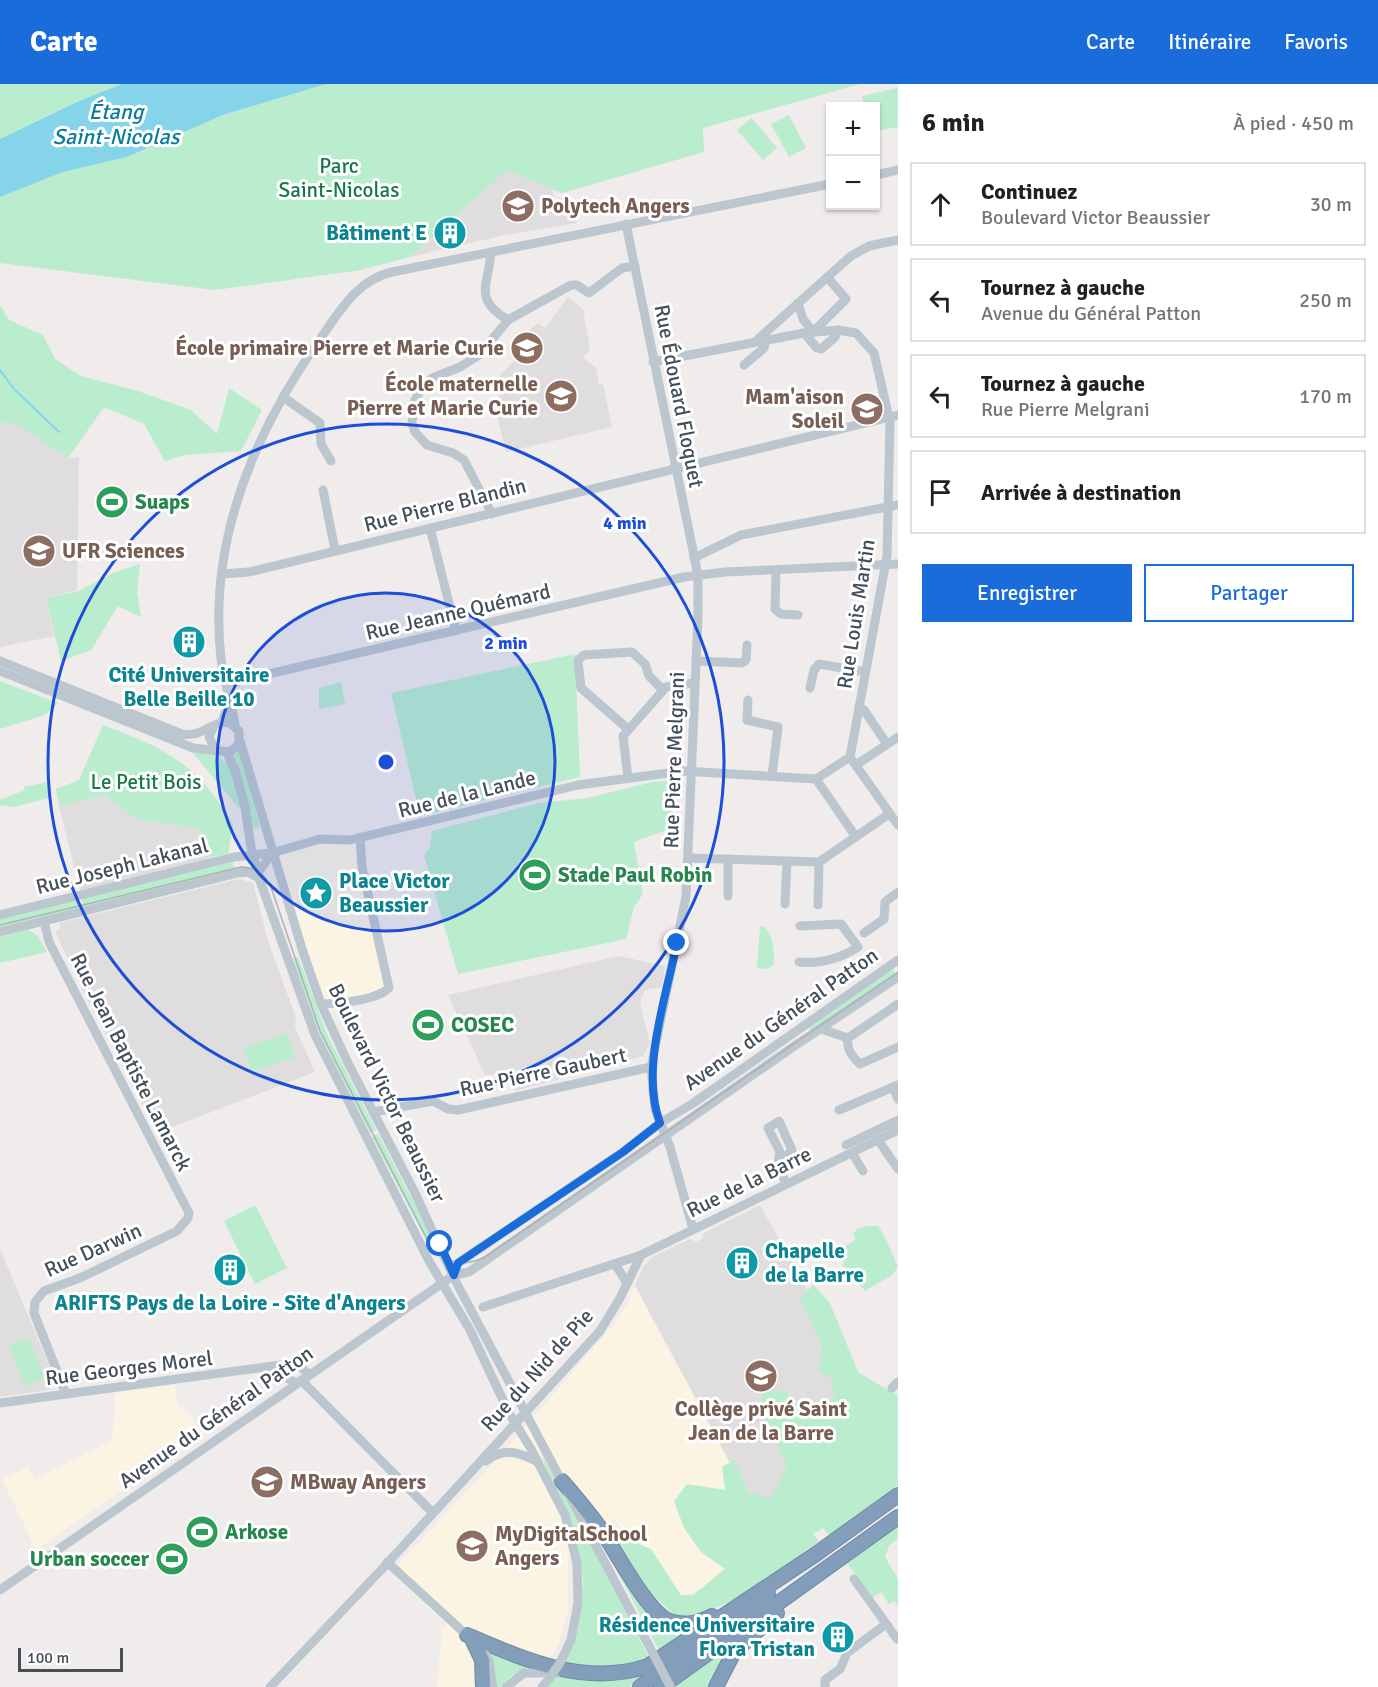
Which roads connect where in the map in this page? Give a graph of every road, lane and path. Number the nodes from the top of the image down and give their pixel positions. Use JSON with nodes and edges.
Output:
{"nodes":[{"id":1,"x":898,"y":170,"type":"edge"},
{"id":2,"x":880,"y":174,"type":"edge"},
{"id":3,"x":826,"y":185,"type":"edge"},
{"id":4,"x":626,"y":224,"type":"junction"},
{"id":5,"x":898,"y":240,"type":"edge"},
{"id":6,"x":491,"y":252,"type":"junction"},
{"id":7,"x":635,"y":266,"type":"junction"},
{"id":8,"x":827,"y":277,"type":"junction"},
{"id":9,"x":798,"y":303,"type":"junction"},
{"id":10,"x":508,"y":320,"type":"junction"},
{"id":11,"x":837,"y":330,"type":"junction"},
{"id":12,"x":809,"y":332,"type":"junction"},
{"id":13,"x":766,"y":340,"type":"junction"},
{"id":14,"x":755,"y":342,"type":"junction"},
{"id":15,"x":653,"y":362,"type":"junction"},
{"id":16,"x":744,"y":365,"type":"dead end"},
{"id":17,"x":283,"y":397,"type":"junction"},
{"id":18,"x":893,"y":416,"type":"edge"},
{"id":19,"x":331,"y":461,"type":"dead end"},
{"id":20,"x":676,"y":468,"type":"junction"},
{"id":21,"x":323,"y":490,"type":"dead end"},
{"id":22,"x":898,"y":506,"type":"edge"},
{"id":23,"x":888,"y":508,"type":"junction"},
{"id":24,"x":492,"y":514,"type":"junction"},
{"id":25,"x":430,"y":528,"type":"junction"},
{"id":26,"x":335,"y":550,"type":"junction"},
{"id":27,"x":694,"y":558,"type":"junction"},
{"id":28,"x":898,"y":564,"type":"edge"},
{"id":29,"x":886,"y":565,"type":"junction"},
{"id":30,"x":776,"y":570,"type":"junction"},
{"id":31,"x":222,"y":574,"type":"junction"},
{"id":32,"x":698,"y":575,"type":"junction"},
{"id":33,"x":798,"y":615,"type":"dead end"},
{"id":34,"x":456,"y":631,"type":"junction"},
{"id":35,"x":747,"y":645,"type":"dead end"},
{"id":36,"x":0,"y":661,"type":"edge"},
{"id":37,"x":696,"y":661,"type":"junction"},
{"id":38,"x":0,"y":671,"type":"edge"},
{"id":39,"x":865,"y":672,"type":"junction"},
{"id":40,"x":694,"y":683,"type":"junction"},
{"id":41,"x":226,"y":684,"type":"junction"},
{"id":42,"x":810,"y":688,"type":"dead end"},
{"id":43,"x":663,"y":690,"type":"junction"},
{"id":44,"x":230,"y":700,"type":"junction"},
{"id":45,"x":748,"y":700,"type":"dead end"},
{"id":46,"x":859,"y":708,"type":"junction"},
{"id":47,"x":218,"y":724,"type":"junction"},
{"id":48,"x":235,"y":726,"type":"junction"},
{"id":49,"x":628,"y":729,"type":"junction"},
{"id":50,"x":898,"y":737,"type":"edge"},
{"id":51,"x":240,"y":741,"type":"junction"},
{"id":52,"x":887,"y":744,"type":"junction"},
{"id":53,"x":216,"y":751,"type":"junction"},
{"id":54,"x":227,"y":753,"type":"junction"},
{"id":55,"x":853,"y":761,"type":"junction"},
{"id":56,"x":690,"y":770,"type":"junction"},
{"id":57,"x":772,"y":776,"type":"junction"},
{"id":58,"x":628,"y":778,"type":"junction"},
{"id":59,"x":816,"y":779,"type":"junction"},
{"id":60,"x":889,"y":814,"type":"junction"},
{"id":61,"x":898,"y":825,"type":"edge"},
{"id":62,"x":360,"y":837,"type":"junction"},
{"id":63,"x":856,"y":837,"type":"junction"},
{"id":64,"x":272,"y":853,"type":"junction"},
{"id":65,"x":254,"y":854,"type":"junction"},
{"id":66,"x":688,"y":858,"type":"junction"},
{"id":67,"x":728,"y":859,"type":"junction"},
{"id":68,"x":787,"y":861,"type":"junction"},
{"id":69,"x":819,"y":862,"type":"junction"},
{"id":70,"x":255,"y":874,"type":"junction"},
{"id":71,"x":898,"y":892,"type":"edge"},
{"id":72,"x":728,"y":896,"type":"dead end"},
{"id":73,"x":785,"y":904,"type":"dead end"},
{"id":74,"x":818,"y":905,"type":"dead end"},
{"id":75,"x":0,"y":915,"type":"edge"},
{"id":76,"x":44,"y":921,"type":"junction"},
{"id":77,"x":800,"y":926,"type":"dead end"},
{"id":78,"x":0,"y":932,"type":"edge"},
{"id":79,"x":864,"y":933,"type":"dead end"},
{"id":80,"x":898,"y":960,"type":"edge"},
{"id":81,"x":800,"y":962,"type":"dead end"},
{"id":82,"x":898,"y":977,"type":"edge"},
{"id":83,"x":321,"y":1004,"type":"junction"},
{"id":84,"x":898,"y":1004,"type":"edge"},
{"id":85,"x":339,"y":1005,"type":"junction"},
{"id":86,"x":327,"y":1018,"type":"junction"},
{"id":87,"x":821,"y":1029,"type":"junction"},
{"id":88,"x":848,"y":1038,"type":"junction"},
{"id":89,"x":898,"y":1047,"type":"edge"},
{"id":90,"x":651,"y":1067,"type":"junction"},
{"id":91,"x":895,"y":1086,"type":"edge"},
{"id":92,"x":898,"y":1099,"type":"edge"},
{"id":93,"x":839,"y":1110,"type":"dead end"},
{"id":94,"x":373,"y":1112,"type":"junction"},
{"id":95,"x":898,"y":1120,"type":"edge"},
{"id":96,"x":660,"y":1123,"type":"junction"},
{"id":97,"x":898,"y":1130,"type":"edge"},
{"id":98,"x":666,"y":1137,"type":"junction"},
{"id":99,"x":878,"y":1140,"type":"junction"},
{"id":100,"x":849,"y":1149,"type":"junction"},
{"id":101,"x":780,"y":1158,"type":"dead end"},
{"id":102,"x":898,"y":1169,"type":"edge"},
{"id":103,"x":863,"y":1171,"type":"dead end"},
{"id":104,"x":786,"y":1184,"type":"junction"},
{"id":105,"x":188,"y":1218,"type":"joint"},
{"id":106,"x":693,"y":1229,"type":"junction"},
{"id":107,"x":640,"y":1255,"type":"junction"},
{"id":108,"x":615,"y":1264,"type":"junction"},
{"id":109,"x":454,"y":1275,"type":"junction"},
{"id":110,"x":442,"y":1283,"type":"junction"},
{"id":111,"x":627,"y":1283,"type":"junction"},
{"id":112,"x":483,"y":1307,"type":"dead end"},
{"id":113,"x":288,"y":1364,"type":"junction"},
{"id":114,"x":262,"y":1368,"type":"junction"},
{"id":115,"x":274,"y":1371,"type":"junction"},
{"id":116,"x":284,"y":1375,"type":"junction"},
{"id":117,"x":302,"y":1380,"type":"junction"},
{"id":118,"x":66,"y":1394,"type":"junction"},
{"id":119,"x":281,"y":1394,"type":"junction"},
{"id":120,"x":0,"y":1402,"type":"edge"},
{"id":121,"x":525,"y":1411,"type":"junction"},
{"id":122,"x":515,"y":1422,"type":"junction"},
{"id":123,"x":538,"y":1462,"type":"junction"},
{"id":124,"x":470,"y":1473,"type":"junction"},
{"id":125,"x":561,"y":1478,"type":"junction"},
{"id":126,"x":898,"y":1497,"type":"edge"},
{"id":127,"x":433,"y":1513,"type":"junction"},
{"id":128,"x":898,"y":1517,"type":"edge"},
{"id":129,"x":387,"y":1562,"type":"junction"},
{"id":130,"x":826,"y":1568,"type":"junction"},
{"id":131,"x":854,"y":1579,"type":"dead end"},
{"id":132,"x":0,"y":1590,"type":"edge"},
{"id":133,"x":746,"y":1598,"type":"junction"},
{"id":134,"x":886,"y":1624,"type":"junction"},
{"id":135,"x":470,"y":1638,"type":"junction"},
{"id":136,"x":897,"y":1639,"type":"edge"},
{"id":137,"x":728,"y":1662,"type":"junction"},
{"id":138,"x":584,"y":1676,"type":"junction"},
{"id":139,"x":270,"y":1687,"type":"edge"},
{"id":140,"x":483,"y":1687,"type":"edge"},
{"id":141,"x":493,"y":1687,"type":"edge"},
{"id":142,"x":506,"y":1687,"type":"edge"},
{"id":143,"x":542,"y":1687,"type":"edge"},
{"id":144,"x":640,"y":1687,"type":"edge"},
{"id":145,"x":668,"y":1687,"type":"edge"},
{"id":146,"x":716,"y":1687,"type":"edge"},
{"id":147,"x":722,"y":1687,"type":"edge"},
{"id":148,"x":825,"y":1687,"type":"edge"}],
"edges":[{"from":1,"to":2,"type":"street"},
{"from":3,"to":4,"type":"street"},
{"from":4,"to":6,"type":"street"},
{"from":4,"to":7,"type":"street","name":"Rue Édouard Floquet"},
{"from":5,"to":8,"type":"street"},
{"from":6,"to":10,"type":"street"},
{"from":6,"to":17,"type":"street"},
{"from":7,"to":10,"type":"street"},
{"from":7,"to":15,"type":"street","name":"Rue Édouard Floquet"},
{"from":8,"to":9,"type":"street"},
{"from":8,"to":12,"type":"street"},
{"from":9,"to":12,"type":"street"},
{"from":9,"to":14,"type":"street"},
{"from":10,"to":24,"type":"street"},
{"from":11,"to":12,"type":"street"},
{"from":11,"to":12,"type":"street"},
{"from":11,"to":18,"type":"street","name":"Rue Louis Martin"},
{"from":12,"to":13,"type":"street"},
{"from":13,"to":14,"type":"street"},
{"from":13,"to":16,"type":"street"},
{"from":14,"to":15,"type":"street"},
{"from":15,"to":20,"type":"street","name":"Rue Édouard Floquet"},
{"from":17,"to":19,"type":"street"},
{"from":17,"to":31,"type":"street"},
{"from":18,"to":20,"type":"street","name":"Rue Pierre Blandin"},
{"from":18,"to":23,"type":"street","name":"Rue Louis Martin"},
{"from":20,"to":24,"type":"street","name":"Rue Pierre Blandin"},
{"from":20,"to":27,"type":"street","name":"Rue Édouard Floquet"},
{"from":21,"to":26,"type":"street"},
{"from":22,"to":23,"type":"street"},
{"from":23,"to":27,"type":"street"},
{"from":23,"to":29,"type":"street","name":"Rue Louis Martin"},
{"from":24,"to":25,"type":"street","name":"Rue Pierre Blandin"},
{"from":25,"to":26,"type":"street","name":"Rue Pierre Blandin"},
{"from":25,"to":34,"type":"street"},
{"from":26,"to":31,"type":"street","name":"Rue Pierre Blandin"},
{"from":27,"to":32,"type":"street","name":"Rue Édouard Floquet"},
{"from":28,"to":29,"type":"street","name":"Rue Jeanne Quémard"},
{"from":29,"to":30,"type":"street","name":"Rue Jeanne Quémard"},
{"from":29,"to":39,"type":"street","name":"Rue Louis Martin"},
{"from":30,"to":32,"type":"street","name":"Rue Jeanne Quémard"},
{"from":30,"to":33,"type":"street"},
{"from":31,"to":41,"type":"street"},
{"from":32,"to":34,"type":"street","name":"Rue Jeanne Quémard"},
{"from":32,"to":37,"type":"street","name":"Rue Pierre Melgrani"},
{"from":34,"to":41,"type":"street","name":"Rue Jeanne Quémard"},
{"from":35,"to":37,"type":"street"},
{"from":36,"to":47,"type":"street"},
{"from":37,"to":40,"type":"street","name":"Rue Pierre Melgrani"},
{"from":38,"to":53,"type":"street"},
{"from":39,"to":42,"type":"street"},
{"from":39,"to":46,"type":"street","name":"Rue Louis Martin"},
{"from":40,"to":43,"type":"street"},
{"from":40,"to":56,"type":"street","name":"Rue Pierre Melgrani"},
{"from":41,"to":44,"type":"street"},
{"from":43,"to":49,"type":"street"},
{"from":43,"to":49,"type":"street"},
{"from":44,"to":47,"type":"street"},
{"from":44,"to":48,"type":"street"},
{"from":45,"to":57,"type":"street"},
{"from":46,"to":52,"type":"street","name":"Rue Louis Martin"},
{"from":46,"to":55,"type":"street","name":"Rue Louis Martin"},
{"from":47,"to":48,"type":"street"},
{"from":47,"to":53,"type":"street"},
{"from":48,"to":51,"type":"street"},
{"from":49,"to":58,"type":"street"},
{"from":50,"to":52,"type":"street"},
{"from":51,"to":54,"type":"street"},
{"from":51,"to":64,"type":"street","name":"Boulevard Victor Beaussier"},
{"from":52,"to":55,"type":"street"},
{"from":53,"to":54,"type":"street"},
{"from":54,"to":65,"type":"street","name":"Boulevard Victor Beaussier"},
{"from":55,"to":59,"type":"street"},
{"from":55,"to":60,"type":"street"},
{"from":56,"to":57,"type":"street","name":"Rue de la Lande"},
{"from":56,"to":58,"type":"street","name":"Rue de la Lande"},
{"from":56,"to":66,"type":"street","name":"Rue Pierre Melgrani"},
{"from":57,"to":59,"type":"street","name":"Rue de la Lande"},
{"from":58,"to":62,"type":"street","name":"Rue de la Lande"},
{"from":59,"to":63,"type":"street"},
{"from":60,"to":61,"type":"street"},
{"from":60,"to":63,"type":"street"},
{"from":62,"to":64,"type":"street","name":"Rue de la Lande"},
{"from":62,"to":85,"type":"street"},
{"from":63,"to":69,"type":"street"},
{"from":64,"to":65,"type":"street","name":"Rue de la Lande"},
{"from":64,"to":70,"type":"street"},
{"from":64,"to":83,"type":"street","name":"Boulevard Victor Beaussier"},
{"from":65,"to":70,"type":"street","name":"Boulevard Victor Beaussier"},
{"from":65,"to":75,"type":"street","name":"Rue Joseph Lakanal"},
{"from":66,"to":67,"type":"street"},
{"from":66,"to":90,"type":"street","name":"Rue Pierre Melgrani"},
{"from":67,"to":68,"type":"street"},
{"from":67,"to":72,"type":"street"},
{"from":68,"to":69,"type":"street"},
{"from":68,"to":73,"type":"street"},
{"from":69,"to":74,"type":"street"},
{"from":70,"to":76,"type":"street","name":"Rue Joseph Lakanal"},
{"from":70,"to":110,"type":"street","name":"Boulevard Victor Beaussier"},
{"from":71,"to":79,"type":"street"},
{"from":76,"to":78,"type":"street","name":"Rue Joseph Lakanal"},
{"from":76,"to":105,"type":"street","name":"Rue Jean Baptiste Lamarck"},
{"from":77,"to":81,"type":"street"},
{"from":80,"to":96,"type":"street","name":"Avenue du Général Patton"},
{"from":82,"to":87,"type":"street","name":"Avenue du Général Patton"},
{"from":83,"to":85,"type":"street"},
{"from":83,"to":86,"type":"street","name":"Boulevard Victor Beaussier"},
{"from":84,"to":88,"type":"street"},
{"from":85,"to":86,"type":"street"},
{"from":86,"to":94,"type":"street","name":"Boulevard Victor Beaussier"},
{"from":87,"to":88,"type":"street"},
{"from":87,"to":98,"type":"street","name":"Avenue du Général Patton"},
{"from":88,"to":89,"type":"street"},
{"from":90,"to":94,"type":"street","name":"Rue Pierre Gaubert"},
{"from":90,"to":96,"type":"street","name":"Rue Pierre Melgrani"},
{"from":91,"to":92,"type":"street"},
{"from":91,"to":93,"type":"street"},
{"from":94,"to":109,"type":"street","name":"Boulevard Victor Beaussier"},
{"from":95,"to":100,"type":"street"},
{"from":96,"to":98,"type":"street","name":"Rue Pierre Melgrani"},
{"from":96,"to":109,"type":"street","name":"Avenue du Général Patton"},
{"from":97,"to":99,"type":"street","name":"Rue de la Barre"},
{"from":98,"to":106,"type":"street","name":"Rue Pierre Melgrani"},
{"from":98,"to":109,"type":"street","name":"Avenue du Général Patton"},
{"from":99,"to":100,"type":"street","name":"Rue de la Barre"},
{"from":99,"to":102,"type":"street"},
{"from":100,"to":103,"type":"street"},
{"from":100,"to":104,"type":"street","name":"Rue de la Barre"},
{"from":101,"to":104,"type":"street"},
{"from":104,"to":106,"type":"street","name":"Rue de la Barre"},
{"from":105,"to":118,"type":"street","name":"Rue Darwin"},
{"from":106,"to":107,"type":"street","name":"Rue de la Barre"},
{"from":107,"to":108,"type":"street","name":"Rue de la Barre"},
{"from":107,"to":111,"type":"street","name":"Rue du Nid de Pie"},
{"from":108,"to":111,"type":"street"},
{"from":108,"to":112,"type":"street","name":"Rue de la Barre"},
{"from":109,"to":110,"type":"street","name":"Avenue du Général Patton"},
{"from":109,"to":121,"type":"street","name":"Boulevard Victor Beaussier"},
{"from":110,"to":117,"type":"street","name":"Avenue du Général Patton"},
{"from":110,"to":122,"type":"street","name":"Boulevard Victor Beaussier"},
{"from":111,"to":121,"type":"street","name":"Rue du Nid de Pie"},
{"from":113,"to":114,"type":"street","name":"Rue Georges Morel"},
{"from":113,"to":116,"type":"street"},
{"from":113,"to":117,"type":"street"},
{"from":114,"to":115,"type":"street","name":"Rue Georges Morel"},
{"from":114,"to":118,"type":"street","name":"Rue Georges Morel"},
{"from":115,"to":116,"type":"street","name":"Rue Georges Morel"},
{"from":115,"to":119,"type":"street"},
{"from":116,"to":117,"type":"street","name":"Rue Georges Morel"},
{"from":117,"to":119,"type":"street","name":"Avenue du Général Patton"},
{"from":117,"to":127,"type":"street"},
{"from":118,"to":120,"type":"street","name":"Rue Georges Morel"},
{"from":119,"to":132,"type":"street","name":"Avenue du Général Patton"},
{"from":121,"to":122,"type":"street","name":"Rue du Nid de Pie"},
{"from":121,"to":125,"type":"street","name":"Boulevard Victor Beaussier"},
{"from":122,"to":123,"type":"street","name":"Boulevard Victor Beaussier"},
{"from":122,"to":124,"type":"street","name":"Rue du Nid de Pie"},
{"from":122,"to":125,"type":"street","name":"Boulevard Victor Beaussier"},
{"from":123,"to":124,"type":"street","name":"Rue du Nid de Pie"},
{"from":123,"to":143,"type":"street","name":"Boulevard Victor Beaussier","bridge":true},
{"from":124,"to":127,"type":"street","name":"Rue du Nid de Pie"},
{"from":125,"to":133,"type":"highway"},
{"from":125,"to":145,"type":"street","name":"Boulevard Victor Beaussier","bridge":true},
{"from":126,"to":133,"type":"highway"},
{"from":126,"to":144,"type":"highway"},
{"from":127,"to":129,"type":"street","name":"Rue du Nid de Pie"},
{"from":128,"to":130,"type":"highway"},
{"from":129,"to":135,"type":"street"},
{"from":129,"to":139,"type":"street","name":"Rue du Nid de Pie"},
{"from":130,"to":137,"type":"highway"},
{"from":130,"to":145,"type":"highway"},
{"from":131,"to":134,"type":"street"},
{"from":133,"to":138,"type":"highway"},
{"from":134,"to":136,"type":"street"},
{"from":134,"to":148,"type":"street"},
{"from":135,"to":138,"type":"highway"},
{"from":135,"to":140,"type":"highway"},
{"from":135,"to":141,"type":"street"},
{"from":137,"to":146,"type":"highway"},
{"from":137,"to":147,"type":"highway"},
{"from":138,"to":142,"type":"street"}]}
